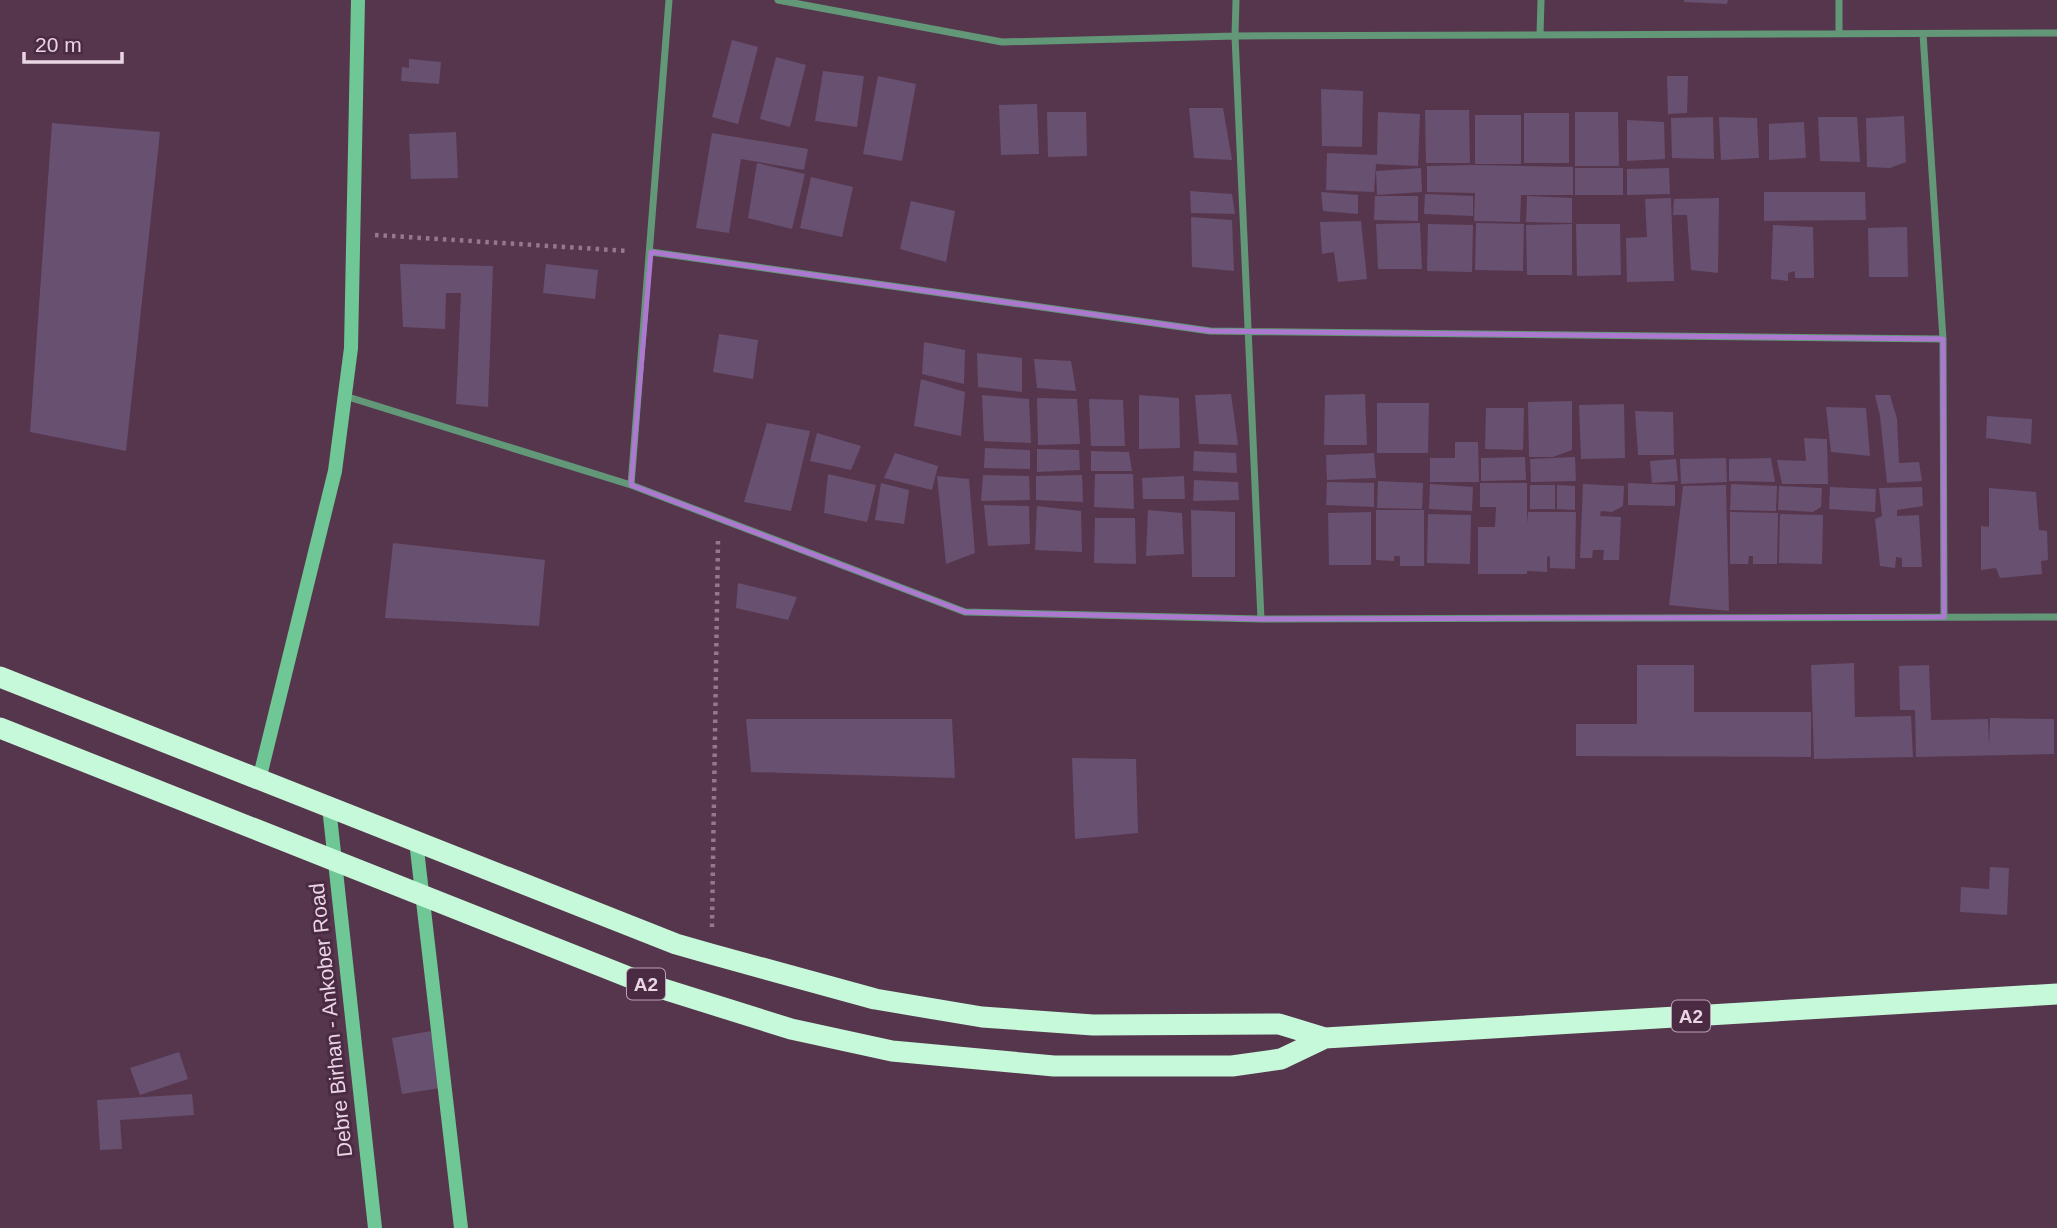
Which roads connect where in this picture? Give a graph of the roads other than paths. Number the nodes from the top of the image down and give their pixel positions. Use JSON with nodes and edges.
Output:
{"nodes":[{"id":1,"x":358,"y":0,"type":"edge"},
{"id":2,"x":669,"y":0,"type":"edge"},
{"id":3,"x":778,"y":0,"type":"edge"},
{"id":4,"x":1236,"y":0,"type":"edge"},
{"id":5,"x":1541,"y":0,"type":"edge"},
{"id":6,"x":1839,"y":0,"type":"edge"},
{"id":7,"x":2057,"y":33,"type":"edge"},
{"id":8,"x":1839,"y":34,"type":"junction"},
{"id":9,"x":1923,"y":34,"type":"junction"},
{"id":10,"x":1541,"y":35,"type":"junction"},
{"id":11,"x":1235,"y":36,"type":"junction"},
{"id":12,"x":650,"y":252,"type":"junction"},
{"id":13,"x":1248,"y":331,"type":"junction"},
{"id":14,"x":1943,"y":339,"type":"junction"},
{"id":15,"x":345,"y":397,"type":"junction"},
{"id":16,"x":631,"y":485,"type":"junction"},
{"id":17,"x":1944,"y":617,"type":"junction"},
{"id":18,"x":2057,"y":617,"type":"edge"},
{"id":19,"x":1261,"y":619,"type":"junction"},
{"id":20,"x":0,"y":677,"type":"edge"},
{"id":21,"x":0,"y":728,"type":"edge"},
{"id":22,"x":259,"y":780,"type":"junction"},
{"id":23,"x":329,"y":807,"type":"junction"},
{"id":24,"x":416,"y":841,"type":"junction"},
{"id":25,"x":335,"y":862,"type":"junction"},
{"id":26,"x":422,"y":896,"type":"junction"},
{"id":27,"x":2057,"y":994,"type":"edge"},
{"id":28,"x":1325,"y":1038,"type":"junction"},
{"id":29,"x":375,"y":1228,"type":"edge"},
{"id":30,"x":461,"y":1228,"type":"edge"}],
"edges":[{"from":1,"to":15,"type":"main road"},
{"from":2,"to":12,"type":"street"},
{"from":3,"to":11,"type":"street"},
{"from":4,"to":11,"type":"street"},
{"from":5,"to":10,"type":"street"},
{"from":6,"to":8,"type":"street"},
{"from":7,"to":9,"type":"street"},
{"from":8,"to":9,"type":"street"},
{"from":8,"to":10,"type":"street"},
{"from":9,"to":14,"type":"street"},
{"from":10,"to":11,"type":"street"},
{"from":11,"to":13,"type":"street"},
{"from":12,"to":13,"type":"street"},
{"from":12,"to":16,"type":"street"},
{"from":13,"to":14,"type":"street"},
{"from":13,"to":19,"type":"street"},
{"from":14,"to":17,"type":"street"},
{"from":15,"to":16,"type":"street"},
{"from":15,"to":22,"type":"main road"},
{"from":16,"to":19,"type":"street"},
{"from":17,"to":18,"type":"street"},
{"from":17,"to":19,"type":"street"},
{"from":20,"to":22,"type":"highway","number":"A2"},
{"from":21,"to":25,"type":"highway","number":"A2"},
{"from":22,"to":23,"type":"highway","number":"A2"},
{"from":23,"to":24,"type":"highway","number":"A2"},
{"from":23,"to":25,"type":"main road","name":"Debre Birhan - Ankober Road"},
{"from":24,"to":26,"type":"main road"},
{"from":24,"to":28,"type":"highway","number":"A2"},
{"from":25,"to":26,"type":"highway","number":"A2"},
{"from":25,"to":29,"type":"main road","name":"Debre Birhan - Ankober Road"},
{"from":26,"to":28,"type":"highway","number":"A2"},
{"from":26,"to":30,"type":"main road"},
{"from":27,"to":28,"type":"highway","number":"A2"}]}
